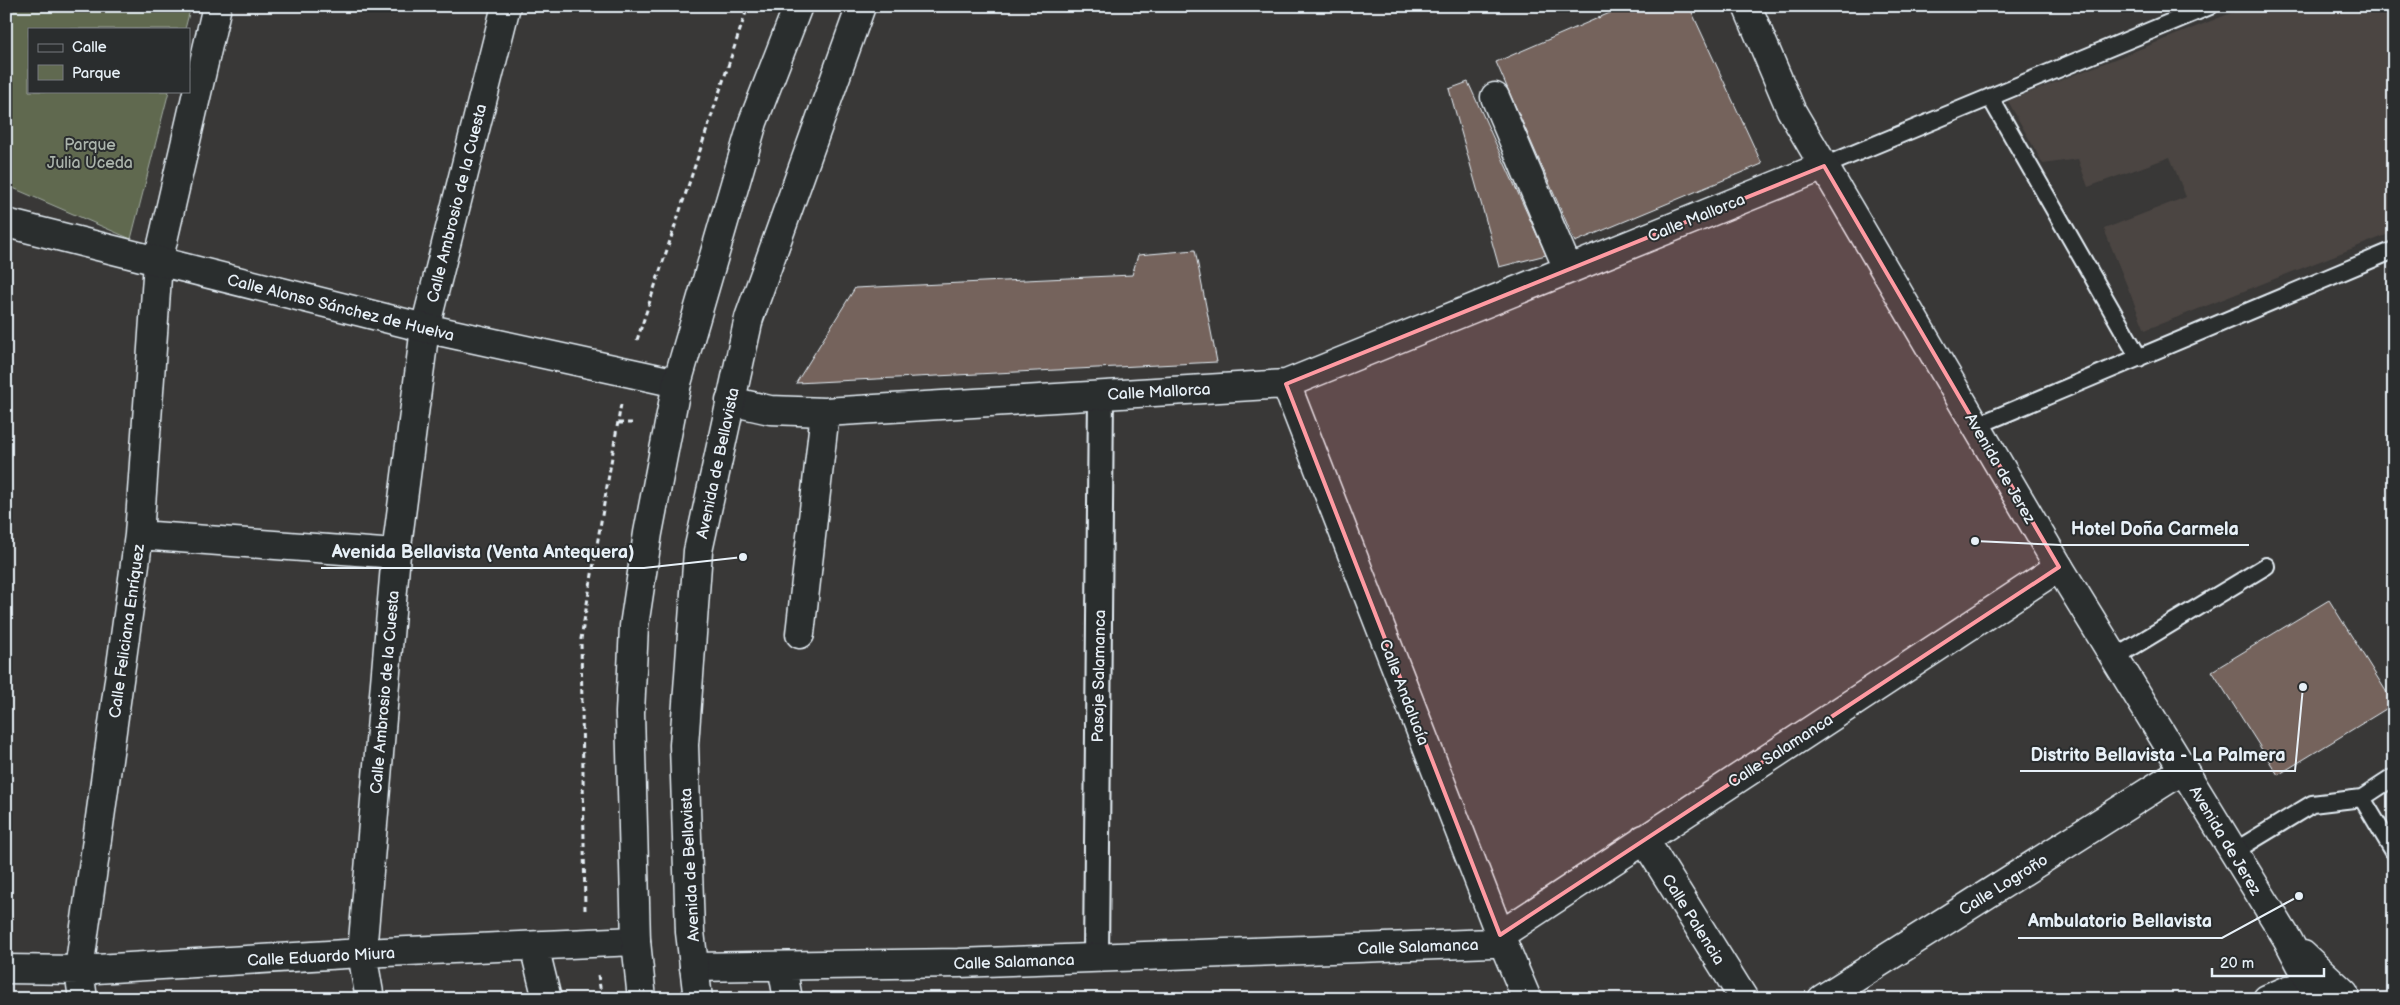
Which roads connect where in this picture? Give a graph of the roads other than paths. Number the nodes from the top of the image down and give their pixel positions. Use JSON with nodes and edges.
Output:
{"nodes":[{"id":1,"x":217,"y":6,"type":"edge"},
{"id":2,"x":506,"y":6,"type":"edge"},
{"id":3,"x":798,"y":6,"type":"edge"},
{"id":4,"x":861,"y":6,"type":"edge"},
{"id":5,"x":1747,"y":6,"type":"edge"},
{"id":6,"x":2210,"y":6,"type":"edge"},
{"id":7,"x":1495,"y":97,"type":"dead end"},
{"id":8,"x":1990,"y":97,"type":"junction"},
{"id":9,"x":1824,"y":166,"type":"junction"},
{"id":10,"x":6,"y":222,"type":"edge"},
{"id":11,"x":2394,"y":250,"type":"edge"},
{"id":12,"x":158,"y":262,"type":"junction"},
{"id":13,"x":1568,"y":269,"type":"junction"},
{"id":14,"x":425,"y":328,"type":"junction"},
{"id":15,"x":2139,"y":358,"type":"junction"},
{"id":16,"x":677,"y":383,"type":"junction"},
{"id":17,"x":1286,"y":384,"type":"junction"},
{"id":18,"x":1101,"y":394,"type":"junction"},
{"id":19,"x":730,"y":401,"type":"junction"},
{"id":20,"x":825,"y":412,"type":"junction"},
{"id":21,"x":1976,"y":426,"type":"junction"},
{"id":22,"x":139,"y":535,"type":"junction"},
{"id":23,"x":396,"y":554,"type":"junction"},
{"id":24,"x":2266,"y":566,"type":"dead end"},
{"id":25,"x":2059,"y":567,"type":"junction"},
{"id":26,"x":800,"y":634,"type":"dead end"},
{"id":27,"x":2114,"y":658,"type":"junction"},
{"id":28,"x":2183,"y":770,"type":"junction"},
{"id":29,"x":2394,"y":778,"type":"edge"},
{"id":30,"x":2362,"y":798,"type":"junction"},
{"id":31,"x":1644,"y":839,"type":"junction"},
{"id":32,"x":2233,"y":852,"type":"junction"},
{"id":33,"x":2394,"y":852,"type":"edge"},
{"id":34,"x":1500,"y":935,"type":"junction"},
{"id":35,"x":636,"y":941,"type":"junction"},
{"id":36,"x":534,"y":946,"type":"junction"},
{"id":37,"x":362,"y":953,"type":"junction"},
{"id":38,"x":1096,"y":958,"type":"junction"},
{"id":39,"x":782,"y":966,"type":"junction"},
{"id":40,"x":694,"y":967,"type":"junction"},
{"id":41,"x":6,"y":969,"type":"edge"},
{"id":42,"x":78,"y":970,"type":"junction"},
{"id":43,"x":2327,"y":996,"type":"edge"},
{"id":44,"x":83,"y":999,"type":"edge"},
{"id":45,"x":370,"y":999,"type":"edge"},
{"id":46,"x":547,"y":999,"type":"edge"},
{"id":47,"x":642,"y":999,"type":"edge"},
{"id":48,"x":698,"y":999,"type":"edge"},
{"id":49,"x":788,"y":999,"type":"edge"},
{"id":50,"x":1527,"y":999,"type":"edge"},
{"id":51,"x":1744,"y":999,"type":"edge"},
{"id":52,"x":1822,"y":999,"type":"edge"},
{"id":53,"x":2267,"y":999,"type":"edge"}],
"edges":[{"from":1,"to":12,"type":"street","name":"Calle Feliciana Enríquez"},
{"from":2,"to":14,"type":"street","name":"Calle Ambrosio de la Cuesta"},
{"from":3,"to":16,"type":"street"},
{"from":4,"to":19,"type":"street","name":"Avenida de Bellavista"},
{"from":5,"to":9,"type":"street","name":"Avenida de Jerez"},
{"from":6,"to":8,"type":"lane"},
{"from":7,"to":13,"type":"street"},
{"from":8,"to":9,"type":"lane"},
{"from":8,"to":15,"type":"lane"},
{"from":9,"to":13,"type":"street","name":"Calle Mallorca"},
{"from":9,"to":21,"type":"street","name":"Avenida de Jerez"},
{"from":10,"to":12,"type":"street","name":"Calle Alonso Sánchez de Huelva"},
{"from":11,"to":15,"type":"lane"},
{"from":12,"to":14,"type":"street","name":"Calle Alonso Sánchez de Huelva"},
{"from":12,"to":22,"type":"street","name":"Calle Feliciana Enríquez"},
{"from":13,"to":17,"type":"street","name":"Calle Mallorca"},
{"from":14,"to":16,"type":"street","name":"Calle Alonso Sánchez de Huelva"},
{"from":14,"to":23,"type":"street","name":"Calle Ambrosio de la Cuesta"},
{"from":15,"to":21,"type":"lane"},
{"from":16,"to":35,"type":"street"},
{"from":17,"to":18,"type":"street","name":"Calle Mallorca"},
{"from":17,"to":34,"type":"street","name":"Calle Andalucía"},
{"from":18,"to":20,"type":"street","name":"Calle Mallorca"},
{"from":18,"to":38,"type":"street","name":"Pasaje Salamanca"},
{"from":19,"to":20,"type":"street","name":"Calle Mallorca"},
{"from":19,"to":40,"type":"street","name":"Avenida de Bellavista"},
{"from":20,"to":26,"type":"street"},
{"from":21,"to":25,"type":"street","name":"Avenida de Jerez"},
{"from":22,"to":23,"type":"street"},
{"from":22,"to":42,"type":"street","name":"Calle Feliciana Enríquez"},
{"from":23,"to":37,"type":"street","name":"Calle Ambrosio de la Cuesta"},
{"from":24,"to":27,"type":"lane"},
{"from":25,"to":27,"type":"street","name":"Avenida de Jerez"},
{"from":25,"to":31,"type":"street","name":"Calle Salamanca"},
{"from":27,"to":28,"type":"street","name":"Avenida de Jerez"},
{"from":28,"to":32,"type":"street","name":"Avenida de Jerez"},
{"from":28,"to":52,"type":"street","name":"Calle Logroño"},
{"from":29,"to":30,"type":"lane"},
{"from":30,"to":32,"type":"lane"},
{"from":30,"to":33,"type":"lane"},
{"from":31,"to":34,"type":"street","name":"Calle Salamanca"},
{"from":31,"to":51,"type":"street","name":"Calle Palencia"},
{"from":32,"to":43,"type":"street","name":"Avenida de Jerez"},
{"from":34,"to":38,"type":"street","name":"Calle Salamanca"},
{"from":34,"to":50,"type":"street","name":"Calle Andalucía"},
{"from":35,"to":36,"type":"street","name":"Calle Eduardo Miura"},
{"from":35,"to":47,"type":"street"},
{"from":36,"to":37,"type":"street","name":"Calle Eduardo Miura"},
{"from":36,"to":46,"type":"street"},
{"from":37,"to":42,"type":"street","name":"Calle Eduardo Miura"},
{"from":37,"to":45,"type":"street","name":"Calle Ambrosio de la Cuesta"},
{"from":38,"to":39,"type":"street","name":"Calle Salamanca"},
{"from":39,"to":40,"type":"street","name":"Calle Salamanca"},
{"from":39,"to":49,"type":"street"},
{"from":40,"to":48,"type":"street","name":"Avenida de Bellavista"},
{"from":41,"to":42,"type":"street","name":"Calle Eduardo Miura"},
{"from":42,"to":44,"type":"street","name":"Calle Feliciana Enríquez"},
{"from":43,"to":53,"type":"street"}]}
